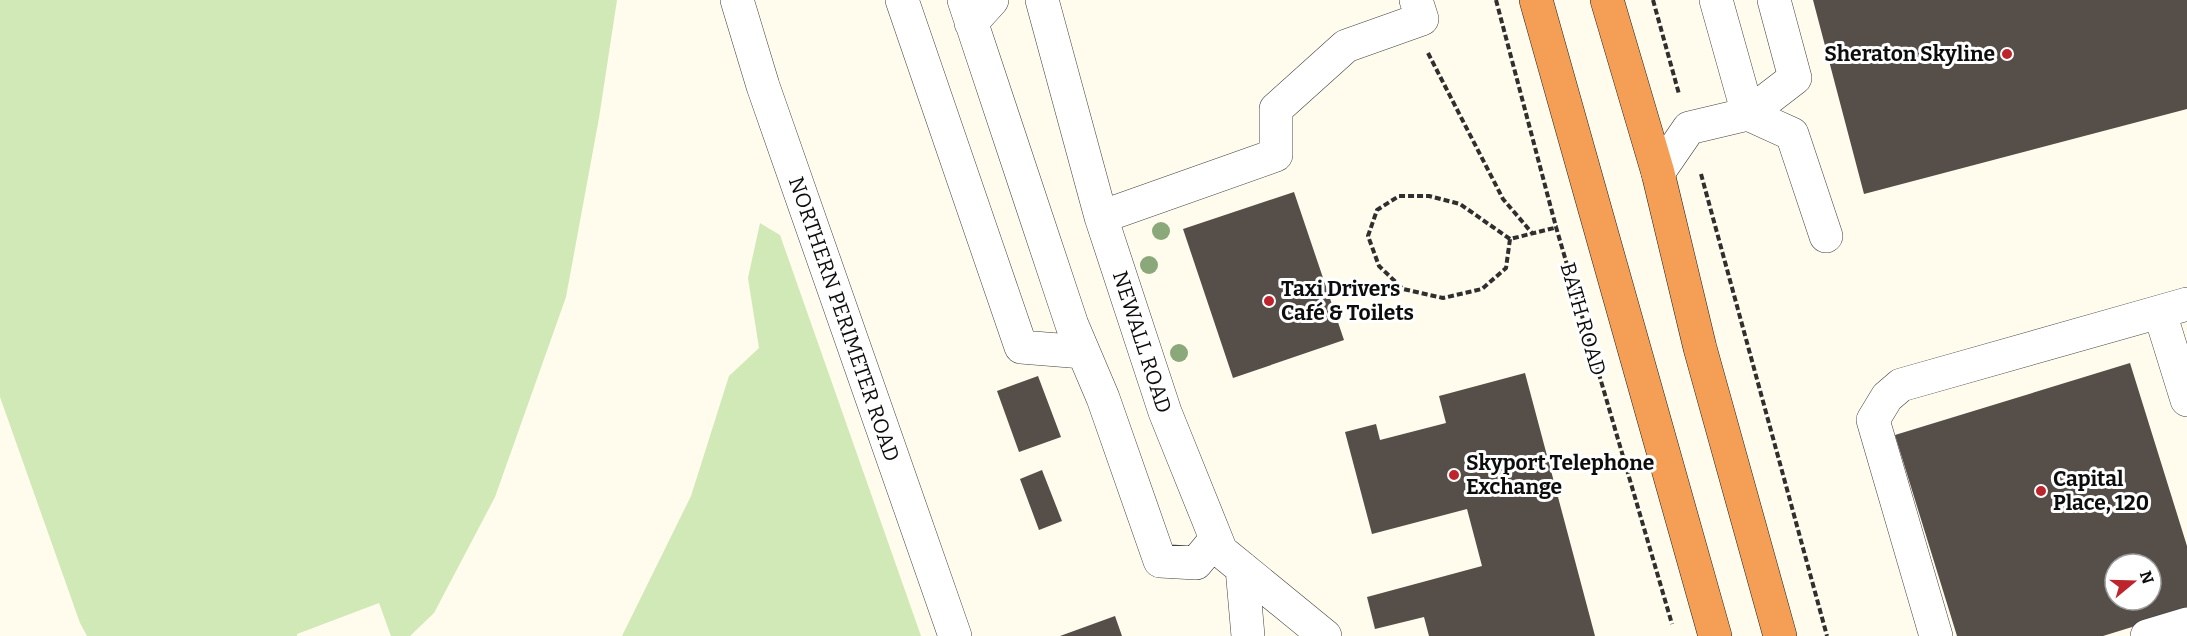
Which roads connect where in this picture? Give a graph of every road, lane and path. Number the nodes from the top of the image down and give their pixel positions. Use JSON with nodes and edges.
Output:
{"nodes":[{"id":1,"x":737,"y":0,"type":"edge"},
{"id":2,"x":902,"y":0,"type":"edge"},
{"id":3,"x":1042,"y":0,"type":"edge"},
{"id":4,"x":1496,"y":0,"type":"edge"},
{"id":5,"x":1536,"y":0,"type":"edge"},
{"id":6,"x":1607,"y":0,"type":"edge"},
{"id":7,"x":1653,"y":0,"type":"edge"},
{"id":8,"x":1716,"y":0,"type":"edge"},
{"id":9,"x":1774,"y":0,"type":"edge"},
{"id":10,"x":976,"y":8,"type":"edge"},
{"id":11,"x":1414,"y":11,"type":"edge"},
{"id":12,"x":1680,"y":96,"type":"dead end"},
{"id":13,"x":1748,"y":114,"type":"junction"},
{"id":14,"x":1698,"y":163,"type":"dead end"},
{"id":15,"x":1658,"y":173,"type":"junction"},
{"id":16,"x":1595,"y":212,"type":"junction"},
{"id":17,"x":1101,"y":217,"type":"junction"},
{"id":18,"x":1556,"y":227,"type":"junction"},
{"id":19,"x":1532,"y":234,"type":"junction"},
{"id":20,"x":1826,"y":236,"type":"dead end"},
{"id":21,"x":1510,"y":239,"type":"junction"},
{"id":22,"x":2174,"y":308,"type":"edge"},
{"id":23,"x":1083,"y":352,"type":"junction"},
{"id":24,"x":2187,"y":400,"type":"edge"},
{"id":25,"x":1216,"y":539,"type":"junction"},
{"id":26,"x":1242,"y":567,"type":"junction"},
{"id":27,"x":2187,"y":624,"type":"edge"},
{"id":28,"x":955,"y":636,"type":"edge"},
{"id":29,"x":1248,"y":636,"type":"edge"},
{"id":30,"x":1325,"y":636,"type":"edge"},
{"id":31,"x":1676,"y":636,"type":"edge"},
{"id":32,"x":1715,"y":636,"type":"edge"},
{"id":33,"x":1780,"y":636,"type":"edge"},
{"id":34,"x":1827,"y":636,"type":"edge"},
{"id":35,"x":1936,"y":636,"type":"edge"},
{"id":36,"x":2147,"y":636,"type":"edge"}],
"edges":[{"from":1,"to":28,"type":"street","name":"NORTHERN PERIMETER ROAD"},
{"from":2,"to":23,"type":"street"},
{"from":3,"to":17,"type":"street","name":"NEWALL ROAD"},
{"from":4,"to":18,"type":"path","name":"BATH ROAD"},
{"from":5,"to":16,"type":"highway","name":"BATH ROAD"},
{"from":6,"to":15,"type":"highway"},
{"from":7,"to":12,"type":"path"},
{"from":8,"to":13,"type":"street"},
{"from":9,"to":13,"type":"street"},
{"from":10,"to":23,"type":"street"},
{"from":11,"to":17,"type":"street"},
{"from":11,"to":19,"type":"path"},
{"from":13,"to":15,"type":"street"},
{"from":13,"to":20,"type":"street"},
{"from":14,"to":34,"type":"path"},
{"from":15,"to":33,"type":"highway"},
{"from":16,"to":18,"type":"path"},
{"from":16,"to":32,"type":"highway","name":"BATH ROAD"},
{"from":17,"to":25,"type":"street","name":"NEWALL ROAD"},
{"from":18,"to":19,"type":"path"},
{"from":18,"to":31,"type":"path","name":"BATH ROAD"},
{"from":19,"to":21,"type":"path"},
{"from":21,"to":21,"type":"path"},
{"from":22,"to":24,"type":"street"},
{"from":22,"to":35,"type":"street"},
{"from":23,"to":25,"type":"street"},
{"from":25,"to":26,"type":"street","name":"NEWALL ROAD"},
{"from":26,"to":29,"type":"street"},
{"from":26,"to":30,"type":"street","name":"NEWALL ROAD"},
{"from":27,"to":36,"type":"street"}]}
